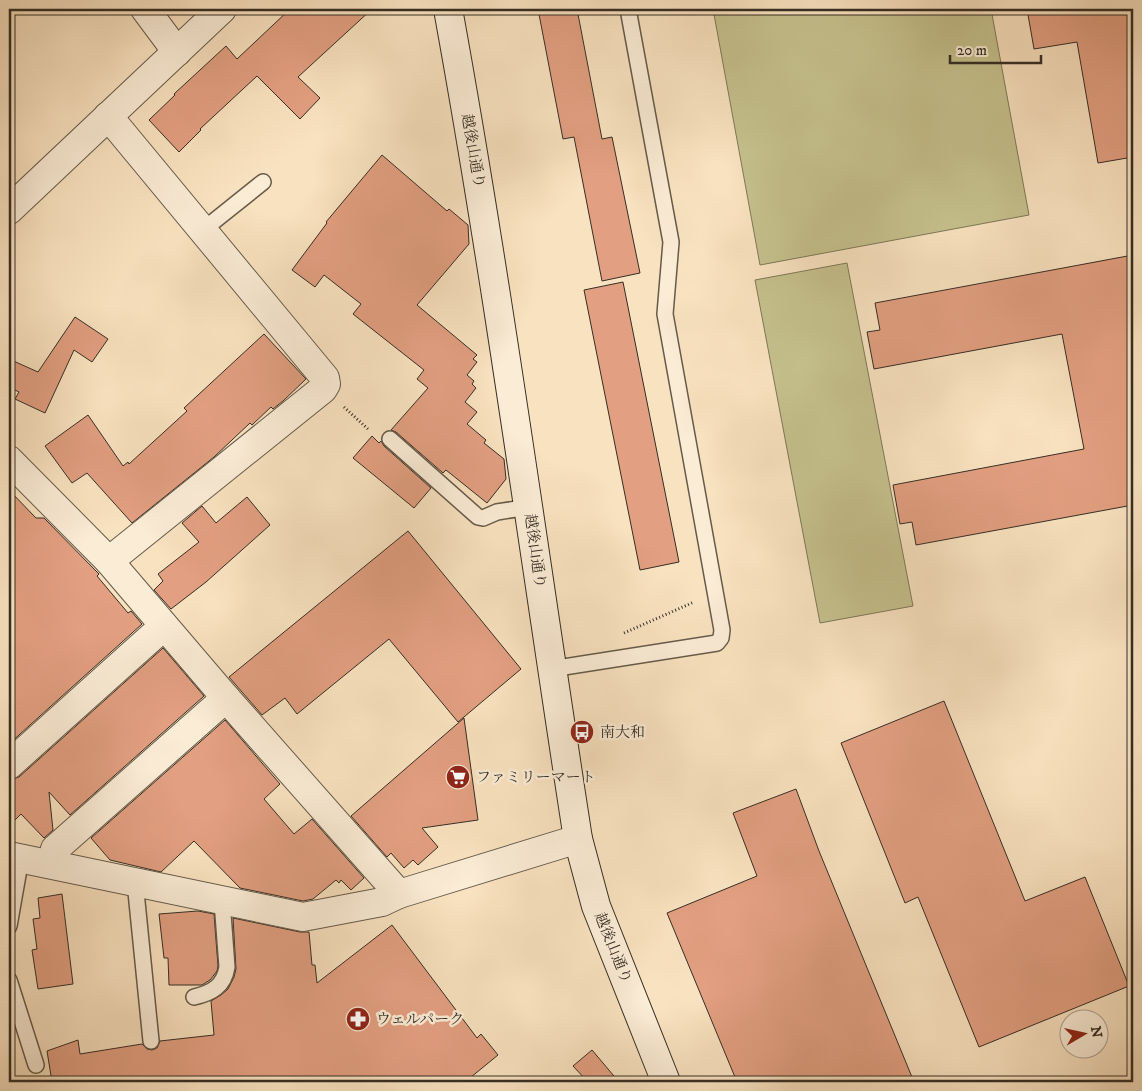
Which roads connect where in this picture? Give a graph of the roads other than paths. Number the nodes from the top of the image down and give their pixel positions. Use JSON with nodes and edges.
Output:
{"nodes":[{"id":1,"x":145,"y":9,"type":"edge"},
{"id":2,"x":222,"y":9,"type":"edge"},
{"id":3,"x":448,"y":9,"type":"edge"},
{"id":4,"x":628,"y":9,"type":"edge"},
{"id":5,"x":177,"y":52,"type":"junction"},
{"id":6,"x":108,"y":116,"type":"junction"},
{"id":7,"x":263,"y":182,"type":"dead end"},
{"id":8,"x":9,"y":210,"type":"edge"},
{"id":9,"x":203,"y":230,"type":"junction"},
{"id":10,"x":390,"y":438,"type":"road end"},
{"id":11,"x":11,"y":468,"type":"edge"},
{"id":12,"x":529,"y":507,"type":"junction"},
{"id":13,"x":109,"y":561,"type":"junction"},
{"id":14,"x":164,"y":626,"type":"junction"},
{"id":15,"x":551,"y":668,"type":"junction"},
{"id":16,"x":226,"y":698,"type":"junction"},
{"id":17,"x":9,"y":765,"type":"edge"},
{"id":18,"x":578,"y":838,"type":"junction"},
{"id":19,"x":15,"y":857,"type":"edge"},
{"id":20,"x":51,"y":864,"type":"junction"},
{"id":21,"x":135,"y":882,"type":"junction"},
{"id":22,"x":399,"y":894,"type":"junction"},
{"id":23,"x":222,"y":901,"type":"junction"},
{"id":24,"x":9,"y":926,"type":"edge"},
{"id":25,"x":9,"y":980,"type":"edge"},
{"id":26,"x":194,"y":997,"type":"dead end"},
{"id":27,"x":151,"y":1041,"type":"dead end"},
{"id":28,"x":36,"y":1065,"type":"dead end"},
{"id":29,"x":666,"y":1082,"type":"edge"}],
"edges":[{"from":1,"to":5,"type":"street"},
{"from":2,"to":5,"type":"street"},
{"from":3,"to":12,"type":"street","name":"越後山通り"},
{"from":4,"to":15,"type":"lane"},
{"from":5,"to":6,"type":"street"},
{"from":6,"to":8,"type":"street"},
{"from":6,"to":9,"type":"street"},
{"from":7,"to":9,"type":"lane"},
{"from":9,"to":13,"type":"street"},
{"from":10,"to":12,"type":"lane"},
{"from":11,"to":13,"type":"street"},
{"from":12,"to":15,"type":"street","name":"越後山通り"},
{"from":13,"to":14,"type":"street"},
{"from":14,"to":16,"type":"street"},
{"from":14,"to":17,"type":"street"},
{"from":15,"to":18,"type":"street","name":"越後山通り"},
{"from":16,"to":20,"type":"street"},
{"from":16,"to":22,"type":"street"},
{"from":18,"to":22,"type":"street"},
{"from":18,"to":29,"type":"street","name":"越後山通り"},
{"from":19,"to":20,"type":"street"},
{"from":19,"to":24,"type":"lane"},
{"from":20,"to":21,"type":"street"},
{"from":21,"to":23,"type":"street"},
{"from":21,"to":27,"type":"lane"},
{"from":22,"to":23,"type":"street"},
{"from":23,"to":26,"type":"lane"},
{"from":25,"to":28,"type":"lane"}]}
